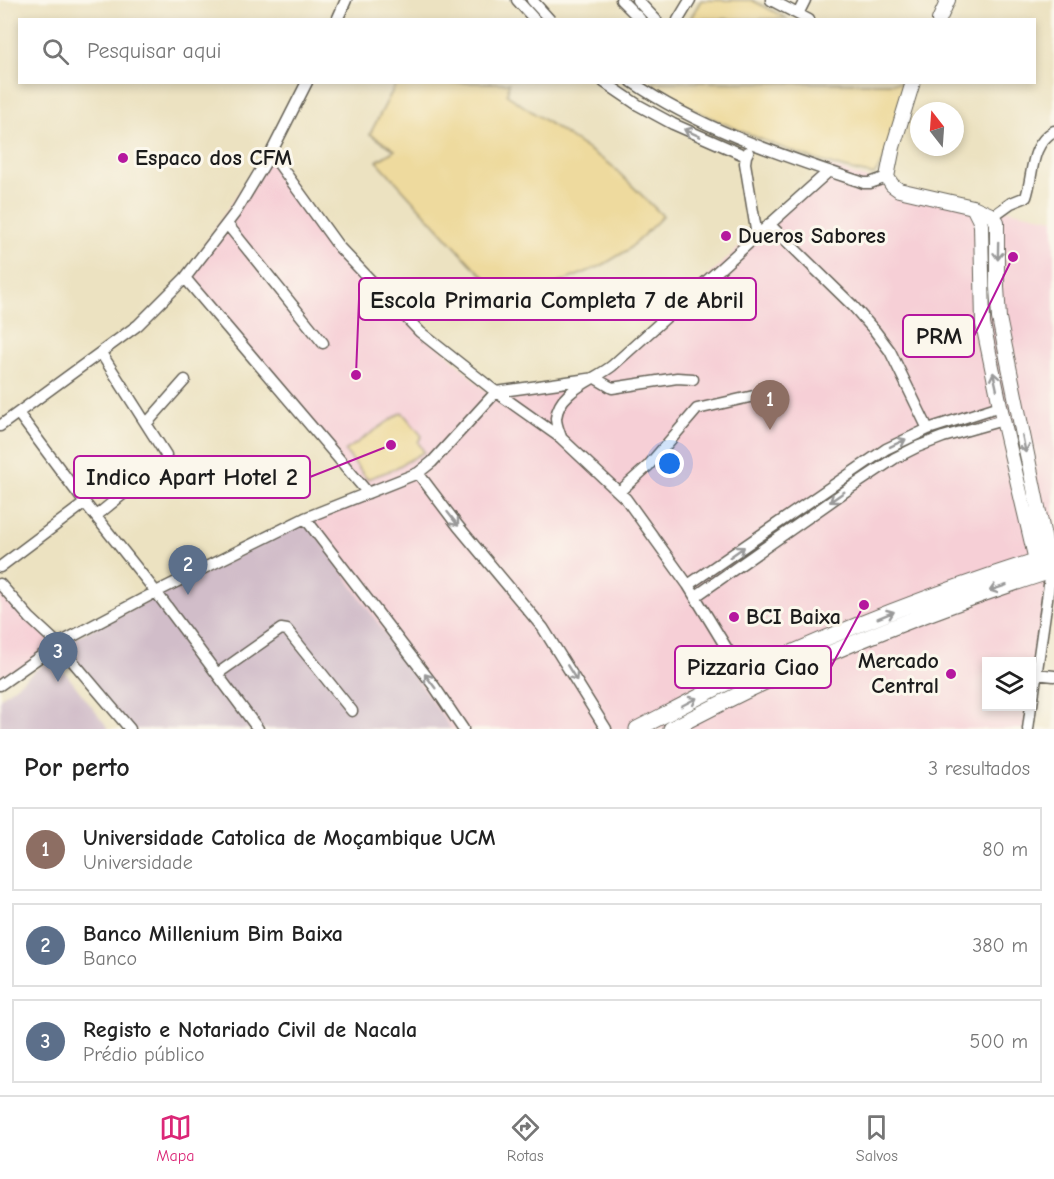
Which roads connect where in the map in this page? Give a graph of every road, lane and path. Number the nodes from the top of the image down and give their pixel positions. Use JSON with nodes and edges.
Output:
{"nodes":[{"id":1,"x":346,"y":0,"type":"edge"},
{"id":2,"x":517,"y":0,"type":"edge"},
{"id":3,"x":532,"y":0,"type":"edge"},
{"id":4,"x":621,"y":0,"type":"edge"},
{"id":5,"x":638,"y":0,"type":"edge"},
{"id":6,"x":690,"y":0,"type":"edge"},
{"id":7,"x":771,"y":0,"type":"edge"},
{"id":8,"x":805,"y":0,"type":"edge"},
{"id":9,"x":948,"y":0,"type":"edge"},
{"id":10,"x":798,"y":14,"type":"junction"},
{"id":11,"x":338,"y":18,"type":"edge"},
{"id":12,"x":533,"y":18,"type":"edge"},
{"id":13,"x":548,"y":18,"type":"edge"},
{"id":14,"x":639,"y":18,"type":"edge"},
{"id":15,"x":654,"y":18,"type":"edge"},
{"id":16,"x":679,"y":18,"type":"edge"},
{"id":17,"x":805,"y":18,"type":"edge"},
{"id":18,"x":940,"y":18,"type":"edge"},
{"id":19,"x":306,"y":84,"type":"edge"},
{"id":20,"x":607,"y":84,"type":"edge"},
{"id":21,"x":636,"y":84,"type":"edge"},
{"id":22,"x":912,"y":84,"type":"edge"},
{"id":23,"x":1054,"y":131,"type":"edge"},
{"id":24,"x":753,"y":144,"type":"junction"},
{"id":25,"x":271,"y":153,"type":"junction"},
{"id":26,"x":746,"y":156,"type":"junction"},
{"id":27,"x":829,"y":171,"type":"junction"},
{"id":28,"x":887,"y":177,"type":"junction"},
{"id":29,"x":973,"y":207,"type":"junction"},
{"id":30,"x":993,"y":216,"type":"junction"},
{"id":31,"x":227,"y":224,"type":"junction"},
{"id":32,"x":769,"y":224,"type":"junction"},
{"id":33,"x":757,"y":236,"type":"junction"},
{"id":34,"x":185,"y":278,"type":"junction"},
{"id":35,"x":323,"y":343,"type":"dead end"},
{"id":36,"x":101,"y":354,"type":"junction"},
{"id":37,"x":595,"y":378,"type":"junction"},
{"id":38,"x":693,"y":379,"type":"dead end"},
{"id":39,"x":185,"y":380,"type":"dead end"},
{"id":40,"x":496,"y":392,"type":"junction"},
{"id":41,"x":771,"y":393,"type":"dead end"},
{"id":42,"x":1000,"y":406,"type":"junction"},
{"id":43,"x":18,"y":413,"type":"junction"},
{"id":44,"x":1003,"y":420,"type":"junction"},
{"id":45,"x":147,"y":423,"type":"junction"},
{"id":46,"x":0,"y":426,"type":"edge"},
{"id":47,"x":928,"y":429,"type":"junction"},
{"id":48,"x":561,"y":438,"type":"junction"},
{"id":49,"x":418,"y":473,"type":"junction"},
{"id":50,"x":619,"y":492,"type":"junction"},
{"id":51,"x":368,"y":493,"type":"junction"},
{"id":52,"x":86,"y":503,"type":"junction"},
{"id":53,"x":96,"y":516,"type":"junction"},
{"id":54,"x":305,"y":518,"type":"junction"},
{"id":55,"x":1047,"y":565,"type":"edge"},
{"id":56,"x":0,"y":567,"type":"edge"},
{"id":57,"x":0,"y":584,"type":"edge"},
{"id":58,"x":688,"y":585,"type":"junction"},
{"id":59,"x":156,"y":592,"type":"junction"},
{"id":60,"x":696,"y":596,"type":"junction"},
{"id":61,"x":58,"y":644,"type":"junction"},
{"id":62,"x":217,"y":674,"type":"junction"},
{"id":63,"x":1036,"y":674,"type":"joint"},
{"id":64,"x":1054,"y":676,"type":"edge"},
{"id":65,"x":747,"y":682,"type":"junction"},
{"id":66,"x":0,"y":685,"type":"edge"},
{"id":67,"x":352,"y":711,"type":"dead end"},
{"id":68,"x":1030,"y":711,"type":"edge"},
{"id":69,"x":130,"y":729,"type":"edge"},
{"id":70,"x":258,"y":729,"type":"edge"},
{"id":71,"x":464,"y":729,"type":"edge"},
{"id":72,"x":606,"y":729,"type":"edge"},
{"id":73,"x":637,"y":729,"type":"edge"},
{"id":74,"x":671,"y":729,"type":"edge"},
{"id":75,"x":1028,"y":729,"type":"edge"}],
"edges":[{"from":1,"to":11,"type":"street"},
{"from":2,"to":12,"type":"street"},
{"from":3,"to":13,"type":"street"},
{"from":4,"to":14,"type":"street"},
{"from":5,"to":15,"type":"street"},
{"from":6,"to":16,"type":"street"},
{"from":7,"to":10,"type":"street"},
{"from":8,"to":10,"type":"street"},
{"from":9,"to":18,"type":"street"},
{"from":10,"to":17,"type":"street"},
{"from":19,"to":25,"type":"street"},
{"from":26,"to":20,"type":"street","one_way":true},
{"from":21,"to":24,"type":"street"},
{"from":22,"to":28,"type":"street"},
{"from":23,"to":30,"type":"street"},
{"from":24,"to":26,"type":"street"},
{"from":24,"to":27,"type":"street"},
{"from":25,"to":31,"type":"street"},
{"from":25,"to":40,"type":"street"},
{"from":26,"to":33,"type":"street"},
{"from":27,"to":28,"type":"street"},
{"from":27,"to":32,"type":"street"},
{"from":28,"to":29,"type":"street"},
{"from":29,"to":30,"type":"street"},
{"from":42,"to":29,"type":"street","one_way":true},
{"from":30,"to":55,"type":"street","one_way":true},
{"from":31,"to":34,"type":"street"},
{"from":31,"to":35,"type":"street"},
{"from":32,"to":33,"type":"street"},
{"from":32,"to":47,"type":"street"},
{"from":33,"to":37,"type":"street"},
{"from":34,"to":36,"type":"street"},
{"from":34,"to":51,"type":"street"},
{"from":36,"to":43,"type":"street"},
{"from":36,"to":45,"type":"street"},
{"from":37,"to":38,"type":"street"},
{"from":37,"to":40,"type":"street"},
{"from":37,"to":48,"type":"street"},
{"from":39,"to":45,"type":"street"},
{"from":40,"to":48,"type":"street"},
{"from":40,"to":49,"type":"street"},
{"from":41,"to":50,"type":"street"},
{"from":42,"to":44,"type":"street"},
{"from":42,"to":47,"type":"street"},
{"from":43,"to":46,"type":"street"},
{"from":43,"to":52,"type":"street"},
{"from":44,"to":55,"type":"street"},
{"from":44,"to":60,"type":"street","one_way":true},
{"from":45,"to":53,"type":"street"},
{"from":58,"to":47,"type":"street","one_way":true},
{"from":48,"to":50,"type":"street"},
{"from":49,"to":51,"type":"street"},
{"from":49,"to":72,"type":"street","one_way":true},
{"from":50,"to":58,"type":"street"},
{"from":51,"to":54,"type":"street"},
{"from":52,"to":53,"type":"street"},
{"from":52,"to":56,"type":"street"},
{"from":53,"to":59,"type":"street"},
{"from":54,"to":59,"type":"street"},
{"from":71,"to":54,"type":"street","one_way":true},
{"from":55,"to":63,"type":"street"},
{"from":55,"to":65,"type":"main road"},
{"from":57,"to":61,"type":"street"},
{"from":58,"to":60,"type":"street"},
{"from":59,"to":61,"type":"street"},
{"from":59,"to":62,"type":"street"},
{"from":60,"to":65,"type":"street"},
{"from":61,"to":66,"type":"street"},
{"from":61,"to":69,"type":"street"},
{"from":62,"to":67,"type":"street"},
{"from":62,"to":70,"type":"street"},
{"from":63,"to":64,"type":"street"},
{"from":73,"to":65,"type":"main road","one_way":true},
{"from":65,"to":74,"type":"main road"},
{"from":68,"to":75,"type":"street"}]}
